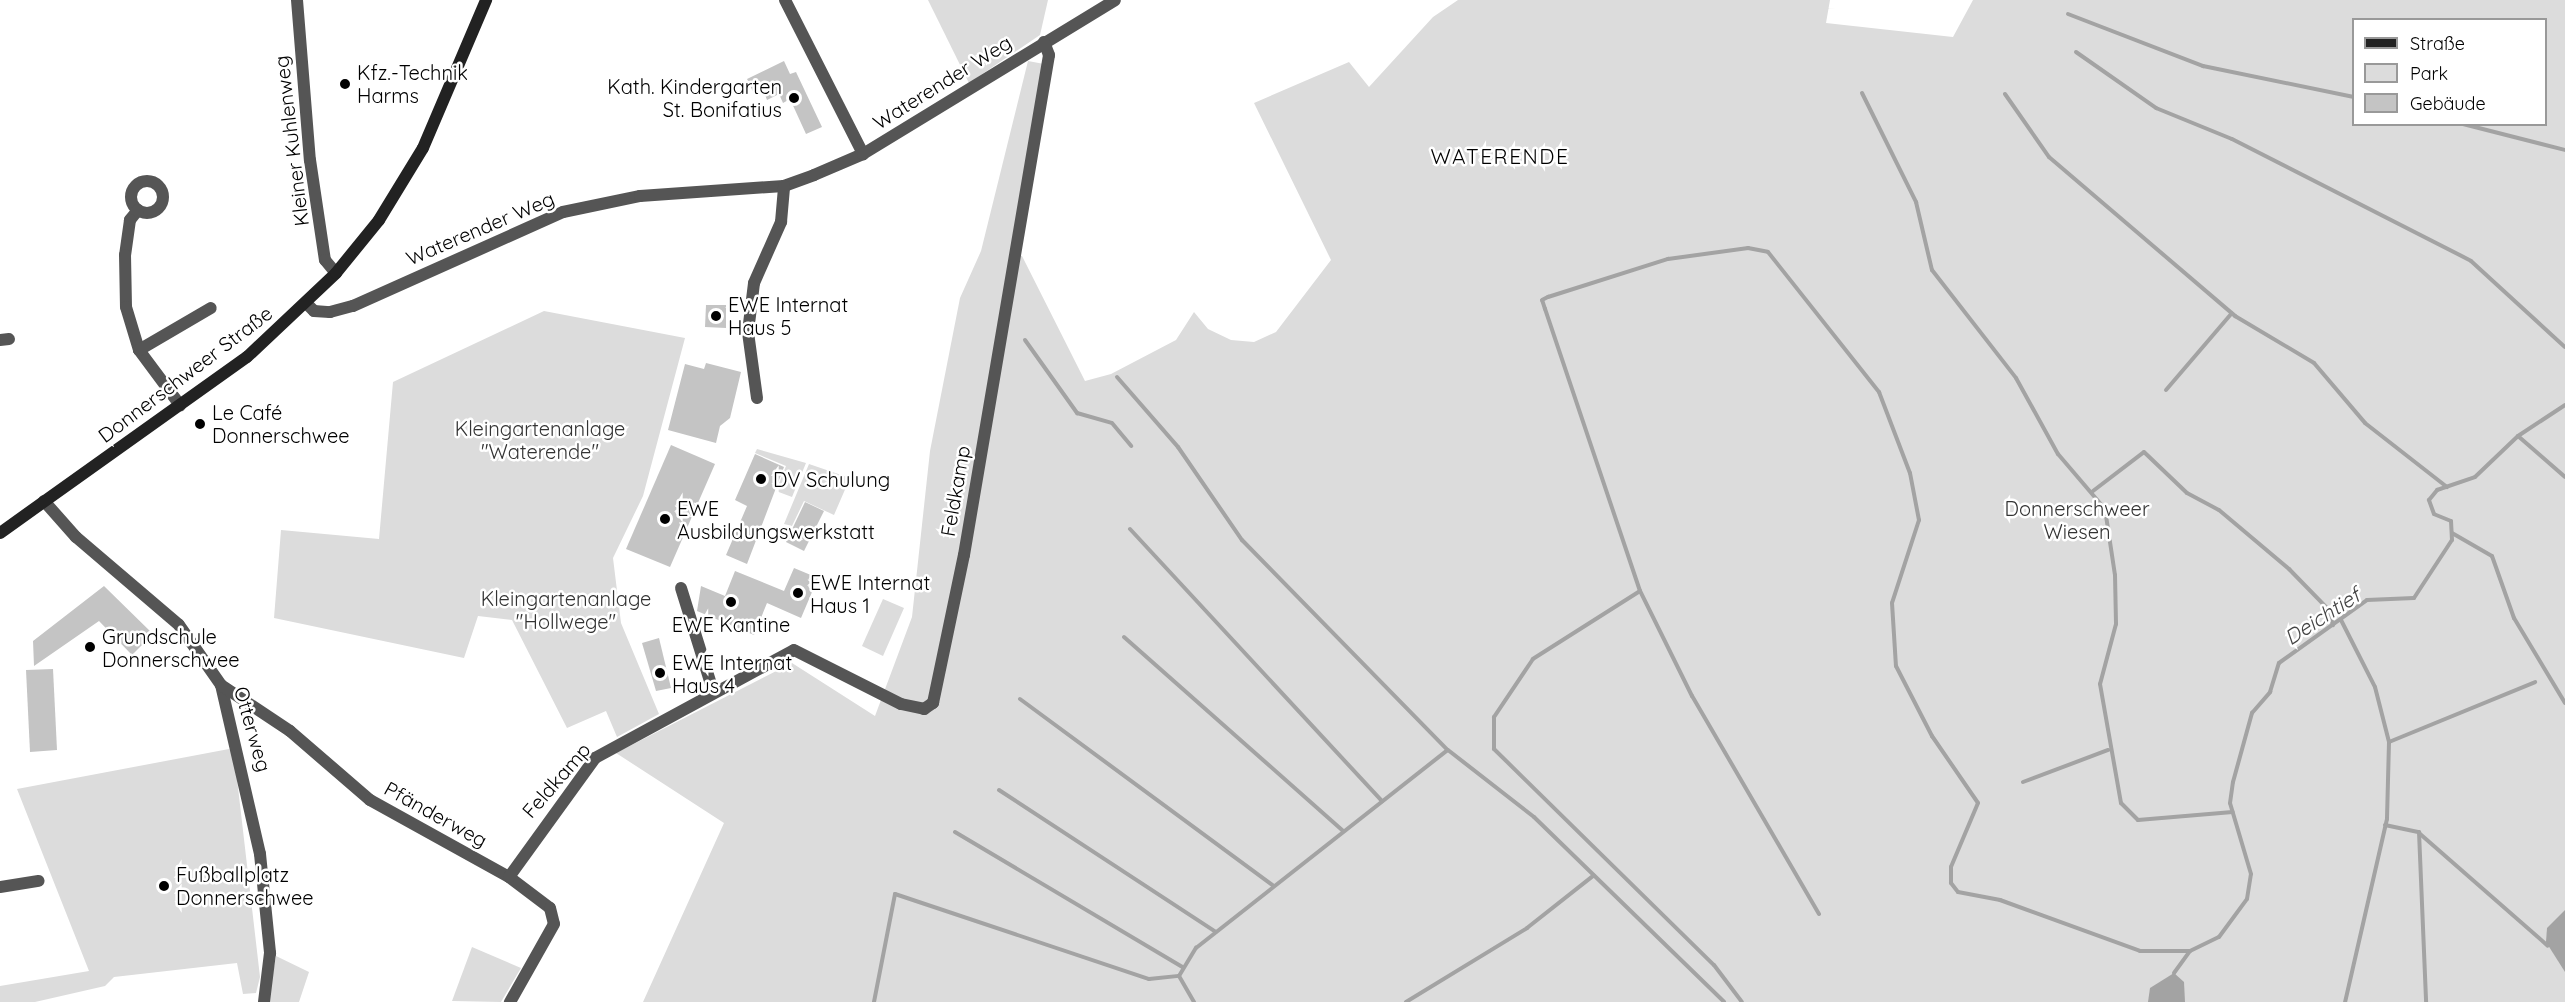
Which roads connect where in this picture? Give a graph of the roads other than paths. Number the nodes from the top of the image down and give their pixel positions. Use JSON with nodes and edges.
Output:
{"nodes":[{"id":1,"x":297,"y":0,"type":"edge"},
{"id":2,"x":486,"y":0,"type":"edge"},
{"id":3,"x":785,"y":0,"type":"edge"},
{"id":4,"x":1115,"y":0,"type":"edge"},
{"id":5,"x":1044,"y":42,"type":"junction"},
{"id":6,"x":863,"y":154,"type":"junction"},
{"id":7,"x":784,"y":186,"type":"junction"},
{"id":8,"x":138,"y":210,"type":"dead end"},
{"id":9,"x":336,"y":273,"type":"junction"},
{"id":10,"x":308,"y":304,"type":"junction"},
{"id":11,"x":212,"y":308,"type":"dead end"},
{"id":12,"x":139,"y":350,"type":"junction"},
{"id":13,"x":757,"y":398,"type":"dead end"},
{"id":14,"x":180,"y":405,"type":"junction"},
{"id":15,"x":44,"y":501,"type":"junction"},
{"id":16,"x":2,"y":528,"type":"edge"},
{"id":17,"x":681,"y":588,"type":"dead end"},
{"id":18,"x":221,"y":685,"type":"junction"},
{"id":19,"x":713,"y":691,"type":"junction"},
{"id":20,"x":509,"y":877,"type":"junction"},
{"id":21,"x":39,"y":881,"type":"dead end"},
{"id":22,"x":0,"y":887,"type":"edge"},
{"id":23,"x":264,"y":1002,"type":"edge"},
{"id":24,"x":510,"y":1002,"type":"edge"}],
"edges":[{"from":1,"to":9,"type":"street","name":"Kleiner Kuhlenweg"},
{"from":2,"to":9,"type":"main road","name":"Donnerschweer Straße"},
{"from":3,"to":6,"type":"street"},
{"from":4,"to":5,"type":"street","name":"Waterender Weg"},
{"from":5,"to":6,"type":"street","name":"Waterender Weg"},
{"from":5,"to":19,"type":"street","name":"Feldkamp"},
{"from":6,"to":7,"type":"street","name":"Waterender Weg"},
{"from":7,"to":10,"type":"street","name":"Waterender Weg"},
{"from":7,"to":13,"type":"street"},
{"from":8,"to":12,"type":"street"},
{"from":9,"to":10,"type":"main road","name":"Donnerschweer Straße"},
{"from":10,"to":14,"type":"main road","name":"Donnerschweer Straße"},
{"from":11,"to":12,"type":"street"},
{"from":12,"to":14,"type":"street"},
{"from":14,"to":15,"type":"main road","name":"Donnerschweer Straße"},
{"from":15,"to":16,"type":"main road","name":"Donnerschweer Straße"},
{"from":15,"to":18,"type":"street","name":"Otterweg"},
{"from":17,"to":19,"type":"street"},
{"from":18,"to":20,"type":"street","name":"Pfänderweg"},
{"from":18,"to":23,"type":"street","name":"Otterweg"},
{"from":19,"to":20,"type":"street","name":"Feldkamp"},
{"from":20,"to":24,"type":"street","name":"Pfänderweg"},
{"from":21,"to":22,"type":"street"}]}
